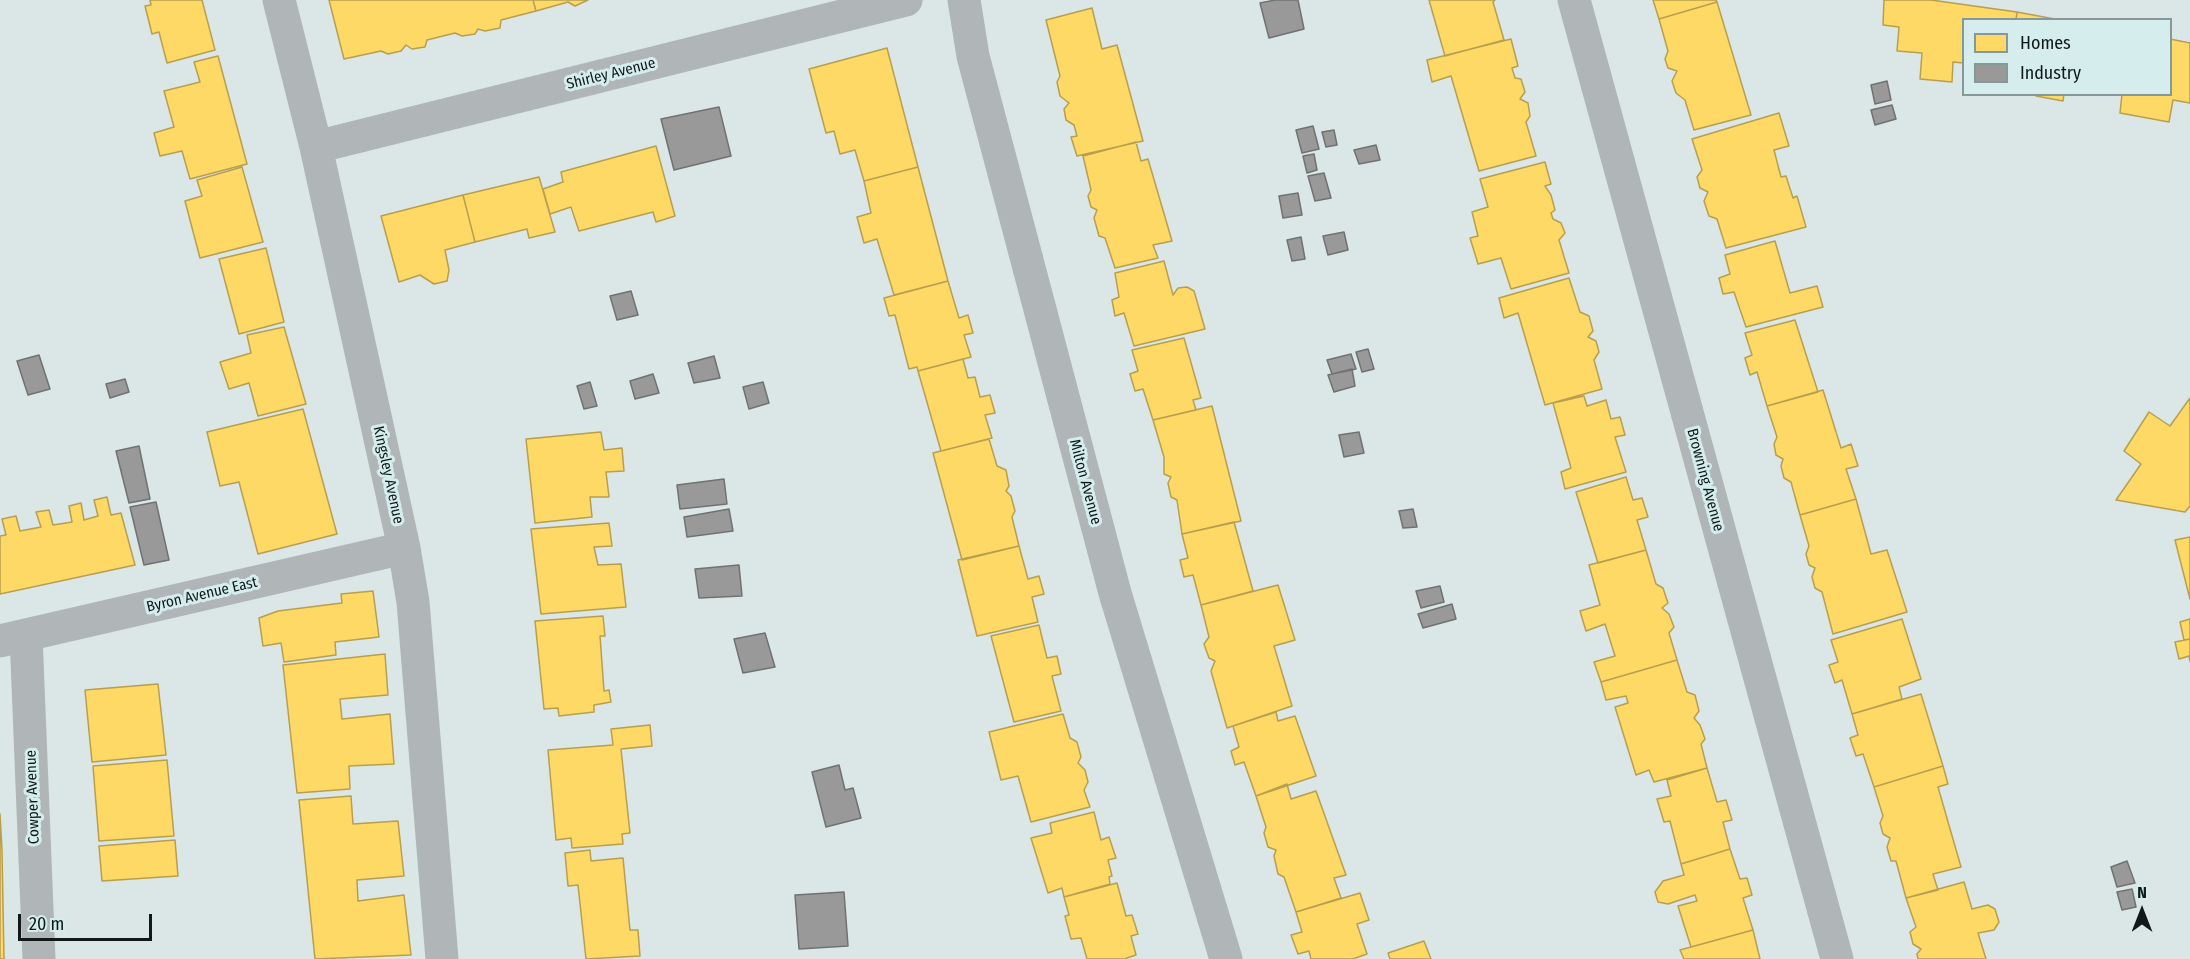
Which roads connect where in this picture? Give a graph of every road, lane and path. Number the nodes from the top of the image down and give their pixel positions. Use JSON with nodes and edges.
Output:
{"nodes":[{"id":1,"x":279,"y":0,"type":"edge"},
{"id":2,"x":906,"y":0,"type":"edge"},
{"id":3,"x":964,"y":0,"type":"edge"},
{"id":4,"x":1574,"y":0,"type":"edge"},
{"id":5,"x":316,"y":147,"type":"junction"},
{"id":6,"x":404,"y":548,"type":"junction"},
{"id":7,"x":13,"y":638,"type":"edge"},
{"id":8,"x":39,"y":959,"type":"edge"},
{"id":9,"x":442,"y":959,"type":"edge"},
{"id":10,"x":1226,"y":959,"type":"edge"},
{"id":11,"x":1837,"y":959,"type":"edge"}],
"edges":[{"from":1,"to":5,"type":"street","name":"Kingsley Avenue"},
{"from":2,"to":5,"type":"street","name":"Shirley Avenue"},
{"from":3,"to":10,"type":"street","name":"Milton Avenue"},
{"from":4,"to":11,"type":"street","name":"Browning Avenue"},
{"from":5,"to":6,"type":"street","name":"Kingsley Avenue"},
{"from":6,"to":7,"type":"street","name":"Byron Avenue East"},
{"from":6,"to":9,"type":"street","name":"Kingsley Avenue"},
{"from":7,"to":8,"type":"street","name":"Cowper Avenue"}]}
